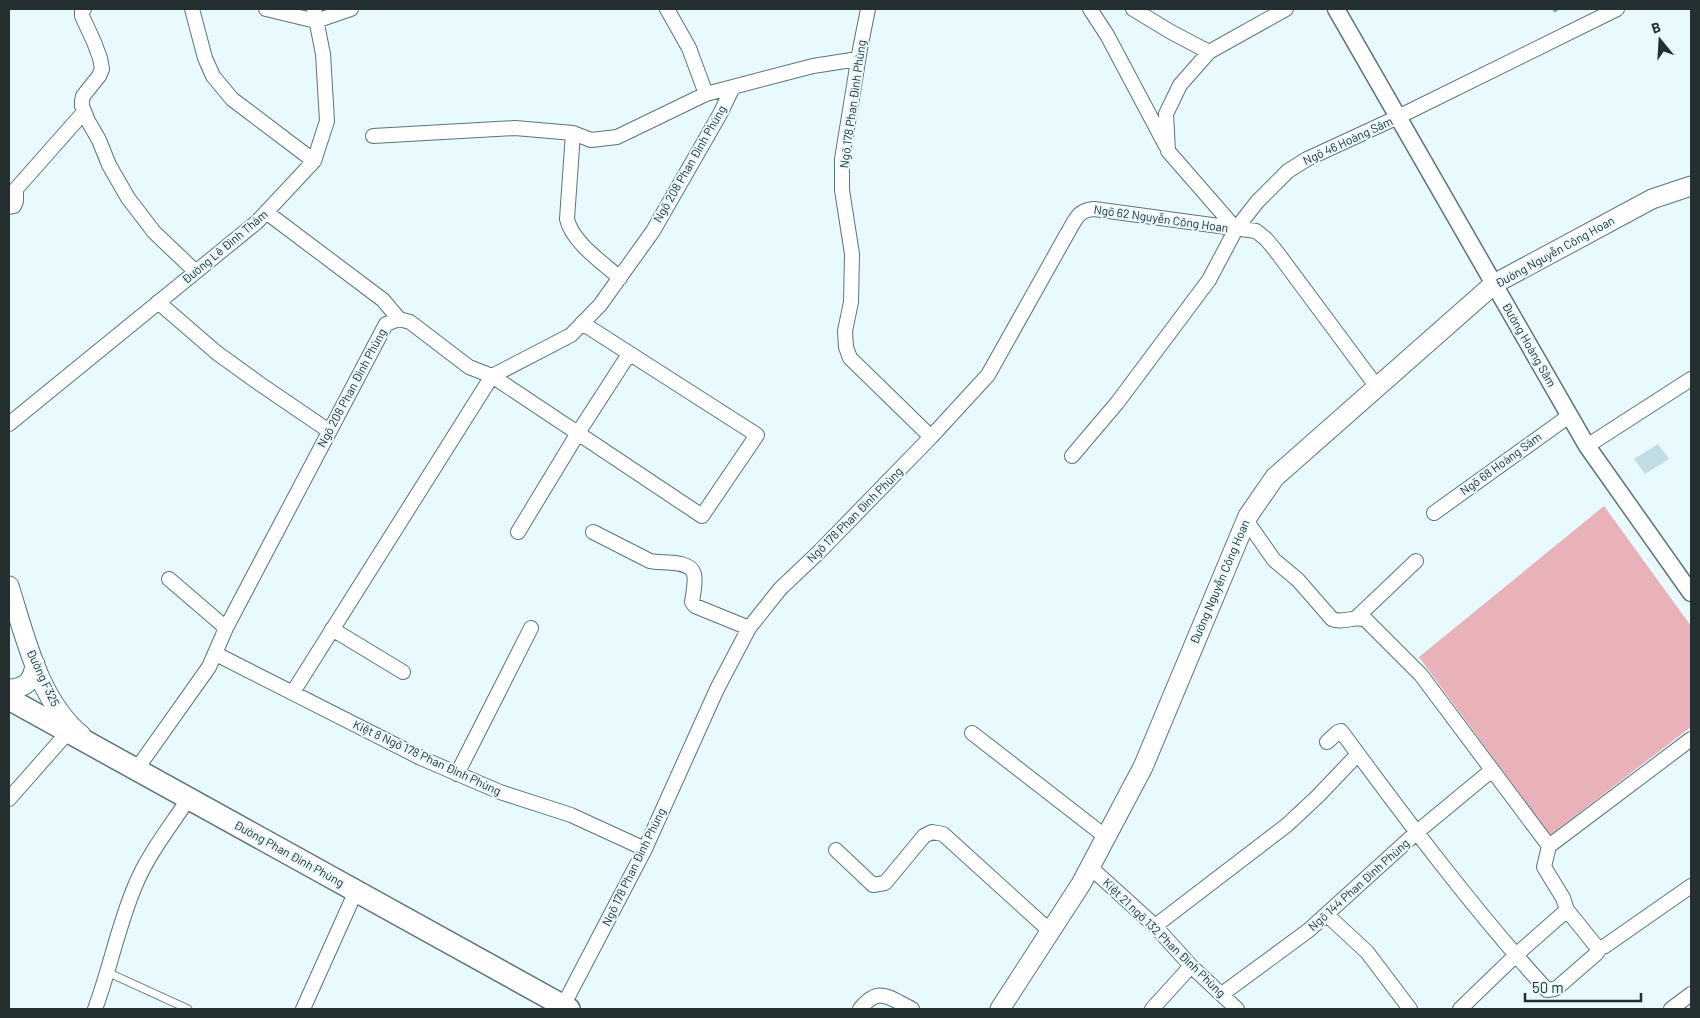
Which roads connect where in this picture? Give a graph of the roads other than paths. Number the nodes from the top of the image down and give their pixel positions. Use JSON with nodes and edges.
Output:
{"nodes":[{"id":1,"x":84,"y":9,"type":"edge"},
{"id":2,"x":192,"y":9,"type":"edge"},
{"id":3,"x":266,"y":9,"type":"edge"},
{"id":4,"x":351,"y":9,"type":"edge"},
{"id":5,"x":667,"y":9,"type":"edge"},
{"id":6,"x":868,"y":9,"type":"edge"},
{"id":7,"x":1090,"y":9,"type":"edge"},
{"id":8,"x":1133,"y":9,"type":"edge"},
{"id":9,"x":1286,"y":9,"type":"edge"},
{"id":10,"x":1336,"y":9,"type":"edge"},
{"id":11,"x":1617,"y":9,"type":"edge"},
{"id":12,"x":315,"y":15,"type":"edge"},
{"id":13,"x":1209,"y":52,"type":"junction"},
{"id":14,"x":858,"y":59,"type":"junction"},
{"id":15,"x":733,"y":87,"type":"junction"},
{"id":16,"x":706,"y":94,"type":"junction"},
{"id":17,"x":84,"y":112,"type":"junction"},
{"id":18,"x":1398,"y":117,"type":"junction"},
{"id":19,"x":573,"y":133,"type":"junction"},
{"id":20,"x":373,"y":136,"type":"dead end"},
{"id":21,"x":1168,"y":151,"type":"junction"},
{"id":22,"x":314,"y":161,"type":"junction"},
{"id":23,"x":1691,"y":186,"type":"edge"},
{"id":24,"x":9,"y":207,"type":"edge"},
{"id":25,"x":266,"y":212,"type":"junction"},
{"id":26,"x":1236,"y":229,"type":"junction"},
{"id":27,"x":196,"y":272,"type":"junction"},
{"id":28,"x":620,"y":278,"type":"junction"},
{"id":29,"x":1494,"y":284,"type":"junction"},
{"id":30,"x":158,"y":302,"type":"junction"},
{"id":31,"x":399,"y":319,"type":"junction"},
{"id":32,"x":582,"y":323,"type":"junction"},
{"id":33,"x":629,"y":354,"type":"junction"},
{"id":34,"x":492,"y":376,"type":"junction"},
{"id":35,"x":1691,"y":379,"type":"edge"},
{"id":36,"x":1377,"y":387,"type":"junction"},
{"id":37,"x":1569,"y":416,"type":"junction"},
{"id":38,"x":9,"y":424,"type":"edge"},
{"id":39,"x":329,"y":431,"type":"junction"},
{"id":40,"x":578,"y":433,"type":"junction"},
{"id":41,"x":931,"y":437,"type":"junction"},
{"id":42,"x":1587,"y":446,"type":"junction"},
{"id":43,"x":1072,"y":456,"type":"dead end"},
{"id":44,"x":1434,"y":513,"type":"dead end"},
{"id":45,"x":1246,"y":520,"type":"junction"},
{"id":46,"x":518,"y":532,"type":"dead end"},
{"id":47,"x":593,"y":532,"type":"dead end"},
{"id":48,"x":1416,"y":561,"type":"dead end"},
{"id":49,"x":169,"y":579,"type":"dead end"},
{"id":50,"x":9,"y":586,"type":"edge"},
{"id":51,"x":1691,"y":593,"type":"edge"},
{"id":52,"x":1356,"y":618,"type":"junction"},
{"id":53,"x":226,"y":628,"type":"junction"},
{"id":54,"x":531,"y":628,"type":"dead end"},
{"id":55,"x":749,"y":628,"type":"junction"},
{"id":56,"x":332,"y":629,"type":"junction"},
{"id":57,"x":212,"y":661,"type":"junction"},
{"id":58,"x":35,"y":664,"type":"junction"},
{"id":59,"x":402,"y":672,"type":"dead end"},
{"id":60,"x":9,"y":689,"type":"edge"},
{"id":61,"x":293,"y":692,"type":"junction"},
{"id":62,"x":9,"y":700,"type":"edge"},
{"id":63,"x":68,"y":732,"type":"junction"},
{"id":64,"x":972,"y":733,"type":"dead end"},
{"id":65,"x":1691,"y":739,"type":"edge"},
{"id":66,"x":1327,"y":742,"type":"dead end"},
{"id":67,"x":105,"y":752,"type":"junction"},
{"id":68,"x":1358,"y":754,"type":"junction"},
{"id":69,"x":136,"y":770,"type":"junction"},
{"id":70,"x":1492,"y":770,"type":"junction"},
{"id":71,"x":457,"y":774,"type":"junction"},
{"id":72,"x":189,"y":798,"type":"junction"},
{"id":73,"x":9,"y":799,"type":"edge"},
{"id":74,"x":1417,"y":832,"type":"junction"},
{"id":75,"x":1106,"y":836,"type":"junction"},
{"id":76,"x":1549,"y":846,"type":"junction"},
{"id":77,"x":645,"y":849,"type":"junction"},
{"id":78,"x":836,"y":850,"type":"dead end"},
{"id":79,"x":1090,"y":867,"type":"junction"},
{"id":80,"x":1691,"y":886,"type":"edge"},
{"id":81,"x":356,"y":891,"type":"junction"},
{"id":82,"x":1567,"y":910,"type":"junction"},
{"id":83,"x":1327,"y":915,"type":"junction"},
{"id":84,"x":1155,"y":926,"type":"junction"},
{"id":85,"x":1050,"y":931,"type":"junction"},
{"id":86,"x":1600,"y":948,"type":"junction"},
{"id":87,"x":1516,"y":956,"type":"junction"},
{"id":88,"x":1191,"y":966,"type":"junction"},
{"id":89,"x":107,"y":972,"type":"junction"},
{"id":90,"x":1222,"y":994,"type":"junction"},
{"id":91,"x":1691,"y":994,"type":"edge"},
{"id":92,"x":566,"y":1008,"type":"edge"},
{"id":93,"x":95,"y":1009,"type":"edge"},
{"id":94,"x":188,"y":1009,"type":"edge"},
{"id":95,"x":303,"y":1009,"type":"edge"},
{"id":96,"x":860,"y":1009,"type":"edge"},
{"id":97,"x":912,"y":1009,"type":"edge"},
{"id":98,"x":1000,"y":1009,"type":"edge"},
{"id":99,"x":1152,"y":1009,"type":"edge"},
{"id":100,"x":1237,"y":1009,"type":"edge"},
{"id":101,"x":1410,"y":1009,"type":"edge"},
{"id":102,"x":1460,"y":1009,"type":"edge"},
{"id":103,"x":1671,"y":1009,"type":"edge"}],
"edges":[{"from":1,"to":17,"type":"street"},
{"from":2,"to":22,"type":"street"},
{"from":3,"to":12,"type":"street"},
{"from":4,"to":12,"type":"street"},
{"from":5,"to":16,"type":"street"},
{"from":6,"to":14,"type":"street","name":"Ngõ 178 Phan Đình Phùng"},
{"from":7,"to":21,"type":"street"},
{"from":8,"to":13,"type":"street"},
{"from":9,"to":13,"type":"street"},
{"from":10,"to":18,"type":"street","name":"Đường Hoàng Sâm"},
{"from":11,"to":18,"type":"street","name":"Ngõ 46 Hoàng Sâm"},
{"from":12,"to":22,"type":"street","name":"Đường Lê Đình Thám"},
{"from":13,"to":21,"type":"street"},
{"from":14,"to":15,"type":"street"},
{"from":14,"to":41,"type":"street","name":"Ngõ 178 Phan Đình Phùng"},
{"from":15,"to":16,"type":"street"},
{"from":15,"to":28,"type":"street","name":"Ngõ 208 Phan Đình Phùng"},
{"from":16,"to":19,"type":"street"},
{"from":17,"to":24,"type":"street"},
{"from":17,"to":27,"type":"street"},
{"from":18,"to":26,"type":"street","name":"Ngõ 46 Hoàng Sâm"},
{"from":18,"to":29,"type":"street","name":"Đường Hoàng Sâm"},
{"from":19,"to":20,"type":"street"},
{"from":19,"to":28,"type":"street"},
{"from":21,"to":26,"type":"street"},
{"from":22,"to":25,"type":"street","name":"Đường Lê Đình Thám"},
{"from":23,"to":29,"type":"main road","name":"Đường Nguyễn Công Hoan"},
{"from":25,"to":27,"type":"street","name":"Đường Lê Đình Thám"},
{"from":25,"to":31,"type":"street"},
{"from":26,"to":36,"type":"street","name":"Ngõ 62 Nguyễn Công Hoan"},
{"from":26,"to":41,"type":"street","name":"Ngõ 62 Nguyễn Công Hoan"},
{"from":26,"to":43,"type":"street","name":"Ngõ 46 Hoàng Sâm"},
{"from":27,"to":30,"type":"street","name":"Đường Lê Đình Thám"},
{"from":28,"to":32,"type":"street","name":"Ngõ 208 Phan Đình Phùng"},
{"from":29,"to":36,"type":"main road","name":"Đường Nguyễn Công Hoan"},
{"from":29,"to":37,"type":"street","name":"Đường Hoàng Sâm"},
{"from":30,"to":38,"type":"street","name":"Đường Lê Đình Thám"},
{"from":30,"to":39,"type":"street"},
{"from":31,"to":34,"type":"street","name":"Ngõ 208 Phan Đình Phùng"},
{"from":31,"to":39,"type":"street","name":"Ngõ 208 Phan Đình Phùng"},
{"from":32,"to":33,"type":"street"},
{"from":32,"to":34,"type":"street","name":"Ngõ 208 Phan Đình Phùng"},
{"from":33,"to":40,"type":"street"},
{"from":33,"to":40,"type":"street"},
{"from":34,"to":40,"type":"street"},
{"from":34,"to":56,"type":"street"},
{"from":35,"to":42,"type":"street"},
{"from":36,"to":45,"type":"main road","name":"Đường Nguyễn Công Hoan"},
{"from":37,"to":42,"type":"street","name":"Đường Hoàng Sâm"},
{"from":37,"to":44,"type":"street","name":"Ngõ 68 Hoàng Sâm"},
{"from":39,"to":53,"type":"street","name":"Ngõ 208 Phan Đình Phùng"},
{"from":40,"to":46,"type":"street"},
{"from":41,"to":55,"type":"street","name":"Ngõ 178 Phan Đình Phùng"},
{"from":42,"to":51,"type":"street","name":"Đường Hoàng Sâm"},
{"from":45,"to":52,"type":"street"},
{"from":45,"to":75,"type":"main road","name":"Đường Nguyễn Công Hoan"},
{"from":47,"to":55,"type":"street"},
{"from":48,"to":52,"type":"street"},
{"from":49,"to":53,"type":"street"},
{"from":50,"to":58,"type":"main road","name":"Đường F325"},
{"from":52,"to":70,"type":"street"},
{"from":53,"to":57,"type":"street","name":"Ngõ 208 Phan Đình Phùng"},
{"from":54,"to":71,"type":"street"},
{"from":55,"to":77,"type":"street","name":"Ngõ 178 Phan Đình Phùng"},
{"from":56,"to":59,"type":"street"},
{"from":56,"to":61,"type":"street"},
{"from":57,"to":61,"type":"street","name":"Kiệt 8 Ngõ 178 Phan Đình Phùng"},
{"from":57,"to":69,"type":"street","name":"Ngõ 208 Phan Đình Phùng"},
{"from":58,"to":60,"type":"main road"},
{"from":58,"to":67,"type":"main road","name":"Đường F325"},
{"from":61,"to":71,"type":"street","name":"Kiệt 8 Ngõ 178 Phan Đình Phùng"},
{"from":62,"to":63,"type":"main road","name":"Đường Phan Đình Phùng"},
{"from":63,"to":67,"type":"main road","name":"Đường Phan Đình Phùng"},
{"from":63,"to":73,"type":"street"},
{"from":64,"to":75,"type":"street"},
{"from":65,"to":76,"type":"street"},
{"from":66,"to":68,"type":"street"},
{"from":67,"to":69,"type":"main road","name":"Đường Phan Đình Phùng"},
{"from":68,"to":74,"type":"street"},
{"from":68,"to":84,"type":"street"},
{"from":69,"to":72,"type":"main road","name":"Đường Phan Đình Phùng"},
{"from":70,"to":74,"type":"street","name":"Ngõ 144 Phan Đình Phùng"},
{"from":70,"to":76,"type":"street"},
{"from":71,"to":77,"type":"street","name":"Kiệt 8 Ngõ 178 Phan Đình Phùng"},
{"from":72,"to":81,"type":"main road","name":"Đường Phan Đình Phùng"},
{"from":72,"to":89,"type":"street"},
{"from":74,"to":83,"type":"street","name":"Ngõ 144 Phan Đình Phùng"},
{"from":74,"to":87,"type":"street"},
{"from":75,"to":79,"type":"main road","name":"Đường Nguyễn Công Hoan"},
{"from":76,"to":82,"type":"street"},
{"from":77,"to":92,"type":"street","name":"Ngõ 178 Phan Đình Phùng"},
{"from":78,"to":85,"type":"street"},
{"from":79,"to":84,"type":"street","name":"Kiệt 21 ngõ 132 Phan Đình Phùng"},
{"from":79,"to":85,"type":"main road","name":"Đường Nguyễn Công Hoan"},
{"from":80,"to":86,"type":"street"},
{"from":81,"to":92,"type":"main road","name":"Đường Phan Đình Phùng"},
{"from":81,"to":95,"type":"street"},
{"from":82,"to":86,"type":"street"},
{"from":82,"to":87,"type":"street"},
{"from":83,"to":90,"type":"street","name":"Ngõ 144 Phan Đình Phùng"},
{"from":83,"to":101,"type":"street"},
{"from":84,"to":88,"type":"street","name":"Kiệt 21 ngõ 132 Phan Đình Phùng"},
{"from":85,"to":98,"type":"main road","name":"Đường Nguyễn Công Hoan"},
{"from":86,"to":87,"type":"street"},
{"from":87,"to":102,"type":"street"},
{"from":88,"to":90,"type":"street","name":"Kiệt 21 ngõ 132 Phan Đình Phùng"},
{"from":88,"to":99,"type":"street"},
{"from":89,"to":93,"type":"street"},
{"from":89,"to":94,"type":"lane"},
{"from":90,"to":100,"type":"street","name":"Kiệt 21 ngõ 132 Phan Đình Phùng"},
{"from":91,"to":103,"type":"street"},
{"from":96,"to":97,"type":"street"}]}
